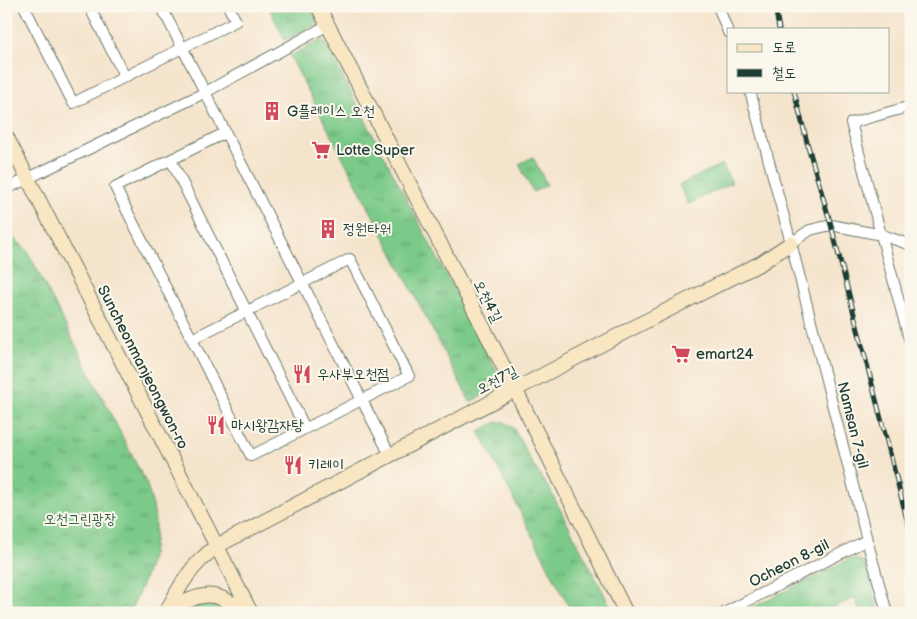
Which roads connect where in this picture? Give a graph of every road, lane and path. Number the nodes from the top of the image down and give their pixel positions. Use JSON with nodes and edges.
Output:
{"nodes":[{"id":1,"x":24,"y":6,"type":"edge"},
{"id":2,"x":89,"y":6,"type":"edge"},
{"id":3,"x":160,"y":6,"type":"edge"},
{"id":4,"x":228,"y":6,"type":"edge"},
{"id":5,"x":318,"y":6,"type":"edge"},
{"id":6,"x":718,"y":6,"type":"edge"},
{"id":7,"x":328,"y":24,"type":"junction"},
{"id":8,"x":727,"y":29,"type":"edge"},
{"id":9,"x":182,"y":48,"type":"junction"},
{"id":10,"x":125,"y":77,"type":"junction"},
{"id":11,"x":204,"y":92,"type":"junction"},
{"id":12,"x":750,"y":92,"type":"edge"},
{"id":13,"x":911,"y":106,"type":"edge"},
{"id":14,"x":225,"y":133,"type":"junction"},
{"id":15,"x":6,"y":136,"type":"edge"},
{"id":16,"x":171,"y":160,"type":"junction"},
{"id":17,"x":28,"y":178,"type":"junction"},
{"id":18,"x":6,"y":189,"type":"edge"},
{"id":19,"x":882,"y":235,"type":"junction"},
{"id":20,"x":792,"y":243,"type":"junction"},
{"id":21,"x":911,"y":245,"type":"edge"},
{"id":22,"x":302,"y":284,"type":"junction"},
{"id":23,"x":247,"y":311,"type":"junction"},
{"id":24,"x":192,"y":339,"type":"junction"},
{"id":25,"x":911,"y":346,"type":"edge"},
{"id":26,"x":515,"y":389,"type":"junction"},
{"id":27,"x":362,"y":400,"type":"junction"},
{"id":28,"x":305,"y":428,"type":"junction"},
{"id":29,"x":390,"y":455,"type":"junction"},
{"id":30,"x":867,"y":540,"type":"junction"},
{"id":31,"x":217,"y":546,"type":"junction"},
{"id":32,"x":166,"y":613,"type":"edge"},
{"id":33,"x":244,"y":613,"type":"edge"},
{"id":34,"x":251,"y":613,"type":"edge"},
{"id":35,"x":626,"y":613,"type":"edge"},
{"id":36,"x":724,"y":613,"type":"edge"},
{"id":37,"x":887,"y":613,"type":"edge"}],
"edges":[{"from":1,"to":10,"type":"street"},
{"from":2,"to":10,"type":"street"},
{"from":3,"to":9,"type":"street"},
{"from":4,"to":9,"type":"street"},
{"from":5,"to":7,"type":"street","name":"오천4길"},
{"from":6,"to":8,"type":"street"},
{"from":7,"to":11,"type":"street"},
{"from":7,"to":26,"type":"street","name":"오천4길"},
{"from":9,"to":10,"type":"street"},
{"from":9,"to":11,"type":"street"},
{"from":11,"to":14,"type":"street"},
{"from":11,"to":17,"type":"street"},
{"from":12,"to":20,"type":"street","name":"Namsan 7-gil"},
{"from":13,"to":19,"type":"street"},
{"from":14,"to":16,"type":"street"},
{"from":14,"to":22,"type":"street"},
{"from":15,"to":17,"type":"street","name":"Suncheonmanjeongwon-ro"},
{"from":16,"to":23,"type":"street"},
{"from":16,"to":24,"type":"street"},
{"from":17,"to":18,"type":"street"},
{"from":17,"to":31,"type":"street","name":"Suncheonmanjeongwon-ro"},
{"from":19,"to":20,"type":"street"},
{"from":19,"to":21,"type":"street"},
{"from":19,"to":25,"type":"street"},
{"from":20,"to":26,"type":"street","name":"오천7길"},
{"from":20,"to":30,"type":"street","name":"Namsan 7-gil"},
{"from":22,"to":23,"type":"street"},
{"from":22,"to":27,"type":"street"},
{"from":22,"to":27,"type":"street"},
{"from":23,"to":24,"type":"street"},
{"from":23,"to":28,"type":"street"},
{"from":24,"to":28,"type":"street"},
{"from":26,"to":29,"type":"street","name":"오천7길"},
{"from":26,"to":35,"type":"street","name":"오천4길"},
{"from":27,"to":28,"type":"street"},
{"from":27,"to":29,"type":"street"},
{"from":29,"to":31,"type":"street","name":"오천7길"},
{"from":30,"to":36,"type":"street","name":"Ocheon 8-gil"},
{"from":30,"to":37,"type":"street","name":"Namsan 7-gil"},
{"from":31,"to":32,"type":"street","name":"오천7길"},
{"from":31,"to":34,"type":"street","name":"Suncheonmanjeongwon-ro"},
{"from":32,"to":33,"type":"street"}]}
